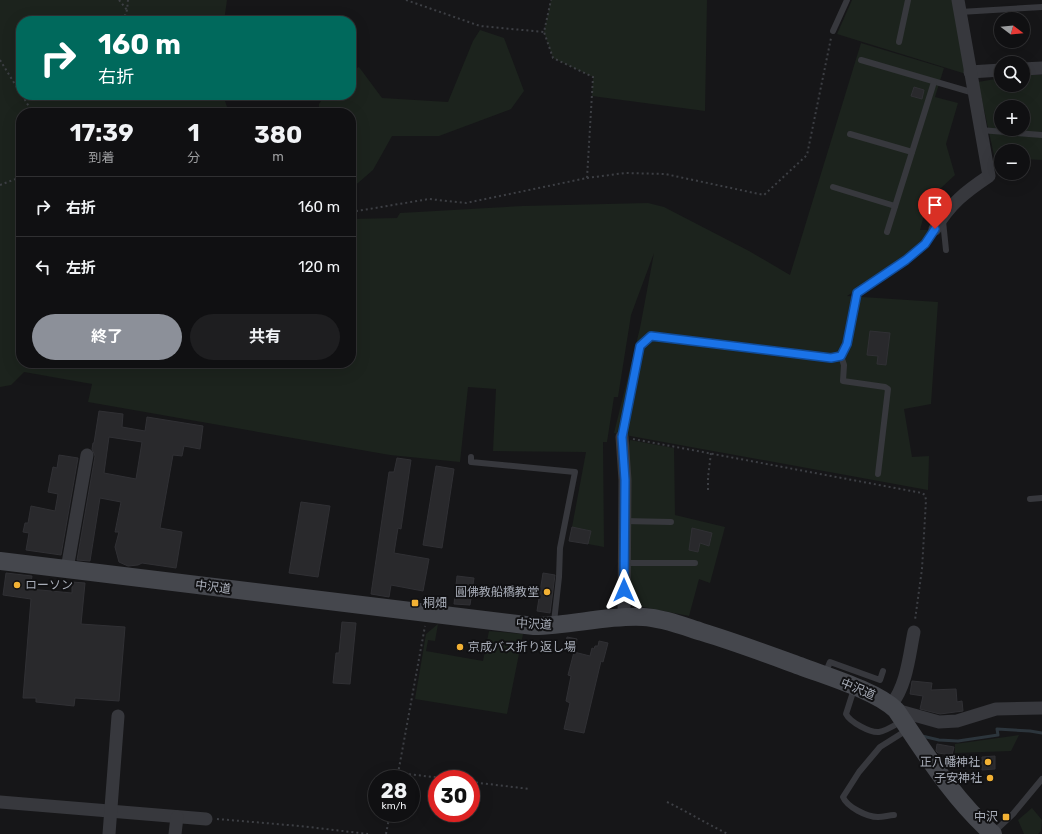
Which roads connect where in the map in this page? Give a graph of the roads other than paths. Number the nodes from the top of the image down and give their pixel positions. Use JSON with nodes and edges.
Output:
{"nodes":[{"id":1,"x":847,"y":0,"type":"edge"},
{"id":2,"x":908,"y":0,"type":"edge"},
{"id":3,"x":959,"y":6,"type":"edge"},
{"id":4,"x":1042,"y":7,"type":"edge"},
{"id":5,"x":833,"y":31,"type":"road end"},
{"id":6,"x":899,"y":42,"type":"dead end"},
{"id":7,"x":861,"y":60,"type":"dead end"},
{"id":8,"x":1042,"y":68,"type":"edge"},
{"id":9,"x":1030,"y":69,"type":"edge"},
{"id":10,"x":994,"y":70,"type":"edge"},
{"id":11,"x":970,"y":72,"type":"junction"},
{"id":12,"x":934,"y":82,"type":"junction"},
{"id":13,"x":974,"y":93,"type":"junction"},
{"id":14,"x":980,"y":130,"type":"junction"},
{"id":15,"x":850,"y":134,"type":"dead end"},
{"id":16,"x":1042,"y":135,"type":"edge"},
{"id":17,"x":912,"y":152,"type":"junction"},
{"id":18,"x":833,"y":187,"type":"dead end"},
{"id":19,"x":895,"y":206,"type":"junction"},
{"id":20,"x":942,"y":217,"type":"junction"},
{"id":21,"x":935,"y":229,"type":"joint"},
{"id":22,"x":887,"y":232,"type":"dead end"},
{"id":23,"x":946,"y":250,"type":"dead end"},
{"id":24,"x":841,"y":356,"type":"junction"},
{"id":25,"x":622,"y":437,"type":"joint"},
{"id":26,"x":87,"y":455,"type":"dead end"},
{"id":27,"x":471,"y":457,"type":"dead end"},
{"id":28,"x":878,"y":474,"type":"dead end"},
{"id":29,"x":1042,"y":498,"type":"edge"},
{"id":30,"x":1030,"y":499,"type":"dead end"},
{"id":31,"x":624,"y":521,"type":"junction"},
{"id":32,"x":671,"y":522,"type":"dead end"},
{"id":33,"x":0,"y":561,"type":"edge"},
{"id":34,"x":624,"y":563,"type":"junction"},
{"id":35,"x":695,"y":563,"type":"dead end"},
{"id":36,"x":67,"y":569,"type":"junction"},
{"id":37,"x":624,"y":618,"type":"junction"},
{"id":38,"x":554,"y":626,"type":"junction"},
{"id":39,"x":914,"y":632,"type":"road end"},
{"id":40,"x":883,"y":671,"type":"dead end"},
{"id":41,"x":825,"y":676,"type":"junction"},
{"id":42,"x":855,"y":687,"type":"junction"},
{"id":43,"x":1042,"y":708,"type":"edge"},
{"id":44,"x":118,"y":716,"type":"dead end"},
{"id":45,"x":900,"y":716,"type":"junction"},
{"id":46,"x":1042,"y":779,"type":"edge"},
{"id":47,"x":0,"y":802,"type":"edge"},
{"id":48,"x":111,"y":812,"type":"junction"},
{"id":49,"x":894,"y":815,"type":"dead end"},
{"id":50,"x":177,"y":817,"type":"junction"},
{"id":51,"x":206,"y":819,"type":"road end"},
{"id":52,"x":109,"y":834,"type":"edge"},
{"id":53,"x":175,"y":834,"type":"edge"},
{"id":54,"x":993,"y":834,"type":"edge"}],
"edges":[{"from":1,"to":5,"type":"lane"},
{"from":2,"to":6,"type":"lane"},
{"from":3,"to":4,"type":"lane"},
{"from":3,"to":11,"type":"street"},
{"from":7,"to":12,"type":"lane"},
{"from":8,"to":9,"type":"street"},
{"from":10,"to":11,"type":"street"},
{"from":11,"to":13,"type":"street"},
{"from":12,"to":13,"type":"lane"},
{"from":12,"to":17,"type":"lane"},
{"from":13,"to":14,"type":"street"},
{"from":14,"to":16,"type":"lane"},
{"from":14,"to":20,"type":"street"},
{"from":15,"to":17,"type":"lane"},
{"from":17,"to":19,"type":"lane"},
{"from":18,"to":19,"type":"lane"},
{"from":19,"to":22,"type":"lane"},
{"from":20,"to":21,"type":"street"},
{"from":20,"to":23,"type":"lane"},
{"from":21,"to":24,"type":"lane"},
{"from":24,"to":25,"type":"lane"},
{"from":24,"to":28,"type":"lane"},
{"from":25,"to":31,"type":"street"},
{"from":26,"to":36,"type":"street"},
{"from":27,"to":38,"type":"lane"},
{"from":29,"to":30,"type":"lane"},
{"from":31,"to":32,"type":"lane"},
{"from":31,"to":34,"type":"street"},
{"from":33,"to":36,"type":"street","name":"中沢道"},
{"from":34,"to":35,"type":"lane"},
{"from":34,"to":37,"type":"street"},
{"from":36,"to":38,"type":"street","name":"中沢道"},
{"from":37,"to":38,"type":"street","name":"中沢道"},
{"from":37,"to":41,"type":"street","name":"中沢道"},
{"from":39,"to":45,"type":"street"},
{"from":40,"to":41,"type":"lane"},
{"from":41,"to":42,"type":"street","name":"中沢道"},
{"from":42,"to":45,"type":"street","name":"中沢道"},
{"from":42,"to":45,"type":"lane"},
{"from":43,"to":45,"type":"street"},
{"from":44,"to":48,"type":"street"},
{"from":45,"to":49,"type":"lane"},
{"from":45,"to":54,"type":"street","name":"中沢道"},
{"from":46,"to":54,"type":"lane"},
{"from":47,"to":48,"type":"street"},
{"from":48,"to":50,"type":"street"},
{"from":48,"to":52,"type":"street"},
{"from":50,"to":51,"type":"street"},
{"from":50,"to":53,"type":"street"}]}
